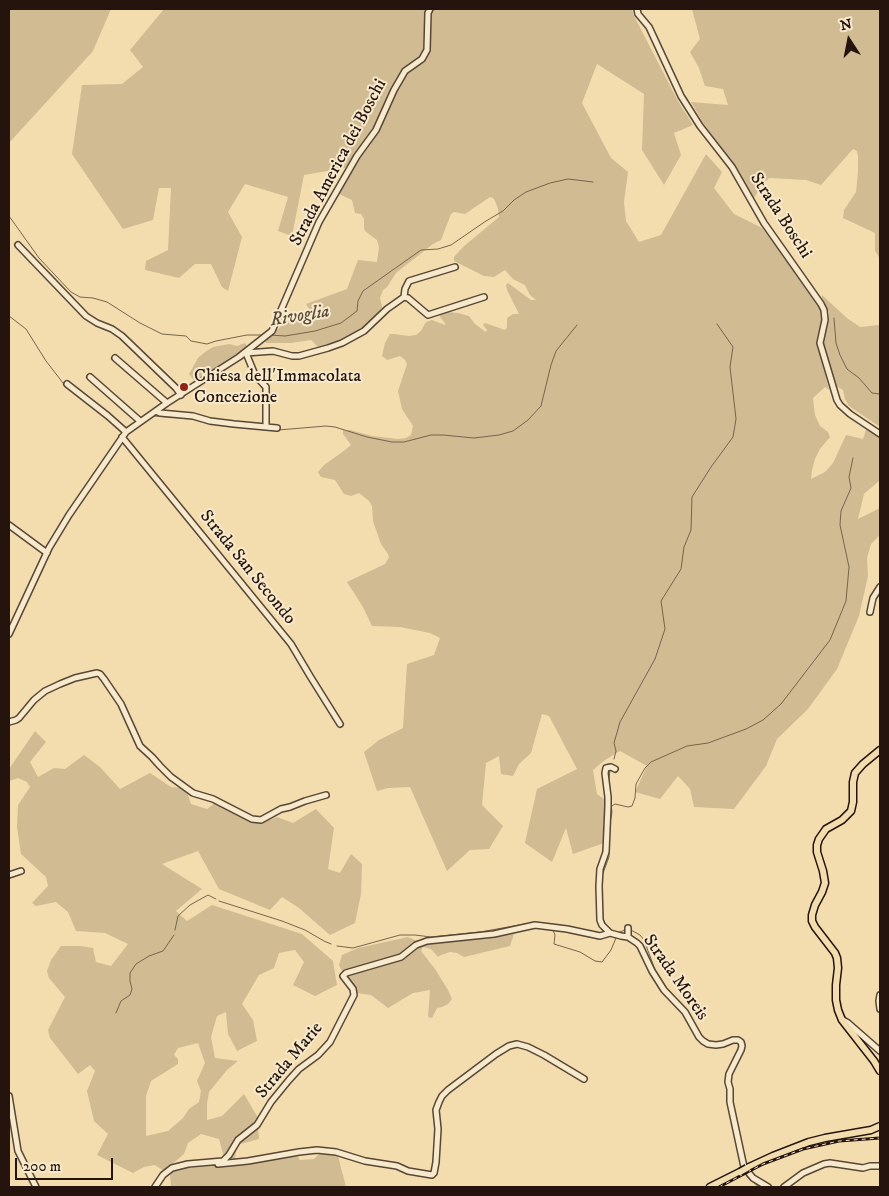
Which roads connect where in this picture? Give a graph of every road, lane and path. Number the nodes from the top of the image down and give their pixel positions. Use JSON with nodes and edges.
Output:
{"nodes":[{"id":1,"x":430,"y":9,"type":"edge"},
{"id":2,"x":637,"y":9,"type":"edge"},
{"id":3,"x":18,"y":245,"type":"dead end"},
{"id":4,"x":455,"y":267,"type":"dead end"},
{"id":5,"x":404,"y":297,"type":"junction"},
{"id":6,"x":484,"y":297,"type":"dead end"},
{"id":7,"x":246,"y":353,"type":"junction"},
{"id":8,"x":115,"y":358,"type":"dead end"},
{"id":9,"x":90,"y":377,"type":"dead end"},
{"id":10,"x":67,"y":384,"type":"dead end"},
{"id":11,"x":181,"y":395,"type":"junction"},
{"id":12,"x":167,"y":403,"type":"junction"},
{"id":13,"x":156,"y":411,"type":"junction"},
{"id":14,"x":140,"y":421,"type":"junction"},
{"id":15,"x":266,"y":427,"type":"junction"},
{"id":16,"x":277,"y":428,"type":"dead end"},
{"id":17,"x":124,"y":434,"type":"junction"},
{"id":18,"x":880,"y":434,"type":"edge"},
{"id":19,"x":9,"y":525,"type":"edge"},
{"id":20,"x":47,"y":553,"type":"junction"},
{"id":21,"x":880,"y":587,"type":"edge"},
{"id":22,"x":870,"y":612,"type":"dead end"},
{"id":23,"x":9,"y":634,"type":"edge"},
{"id":24,"x":9,"y":722,"type":"edge"},
{"id":25,"x":340,"y":724,"type":"dead end"},
{"id":26,"x":880,"y":750,"type":"edge"},
{"id":27,"x":615,"y":769,"type":"dead end"},
{"id":28,"x":326,"y":795,"type":"dead end"},
{"id":29,"x":21,"y":870,"type":"dead end"},
{"id":30,"x":9,"y":876,"type":"edge"},
{"id":31,"x":610,"y":933,"type":"junction"},
{"id":32,"x":880,"y":994,"type":"edge"},
{"id":33,"x":880,"y":1009,"type":"edge"},
{"id":34,"x":842,"y":1020,"type":"junction"},
{"id":35,"x":880,"y":1051,"type":"edge"},
{"id":36,"x":880,"y":1071,"type":"edge"},
{"id":37,"x":584,"y":1079,"type":"dead end"},
{"id":38,"x":9,"y":1099,"type":"edge"},
{"id":39,"x":880,"y":1126,"type":"edge"},
{"id":40,"x":206,"y":1162,"type":"junction"},
{"id":41,"x":880,"y":1166,"type":"edge"},
{"id":42,"x":36,"y":1187,"type":"edge"},
{"id":43,"x":155,"y":1187,"type":"edge"},
{"id":44,"x":710,"y":1187,"type":"edge"},
{"id":45,"x":768,"y":1187,"type":"edge"},
{"id":46,"x":784,"y":1187,"type":"edge"}],
"edges":[{"from":1,"to":7,"type":"street","name":"Strada America dei Boschi"},
{"from":2,"to":18,"type":"street","name":"Strada Boschi"},
{"from":3,"to":11,"type":"street"},
{"from":4,"to":5,"type":"street"},
{"from":5,"to":6,"type":"street"},
{"from":5,"to":7,"type":"street"},
{"from":7,"to":11,"type":"street","name":"Strada America dei Boschi"},
{"from":7,"to":15,"type":"street"},
{"from":8,"to":12,"type":"street"},
{"from":9,"to":14,"type":"street"},
{"from":10,"to":17,"type":"street","name":"Strada San Secondo"},
{"from":11,"to":12,"type":"street","name":"Strada America dei Boschi"},
{"from":12,"to":13,"type":"street","name":"Strada America dei Boschi"},
{"from":13,"to":14,"type":"street","name":"Strada America dei Boschi"},
{"from":13,"to":15,"type":"street"},
{"from":14,"to":17,"type":"street","name":"Strada America dei Boschi"},
{"from":15,"to":16,"type":"street"},
{"from":17,"to":20,"type":"street","name":"Strada America dei Boschi"},
{"from":17,"to":25,"type":"street","name":"Strada San Secondo"},
{"from":19,"to":20,"type":"street"},
{"from":20,"to":23,"type":"street","name":"Strada America dei Boschi"},
{"from":21,"to":22,"type":"street"},
{"from":24,"to":28,"type":"street"},
{"from":26,"to":34,"type":"main road"},
{"from":27,"to":31,"type":"street"},
{"from":29,"to":30,"type":"street"},
{"from":31,"to":40,"type":"street","name":"Strada Marie"},
{"from":31,"to":45,"type":"street","name":"Strada Moreis"},
{"from":32,"to":33,"type":"street"},
{"from":34,"to":35,"type":"street"},
{"from":34,"to":36,"type":"main road"},
{"from":37,"to":40,"type":"street"},
{"from":38,"to":42,"type":"street"},
{"from":39,"to":44,"type":"main road"},
{"from":40,"to":43,"type":"street","name":"Strada Marie"},
{"from":41,"to":46,"type":"street"}]}
